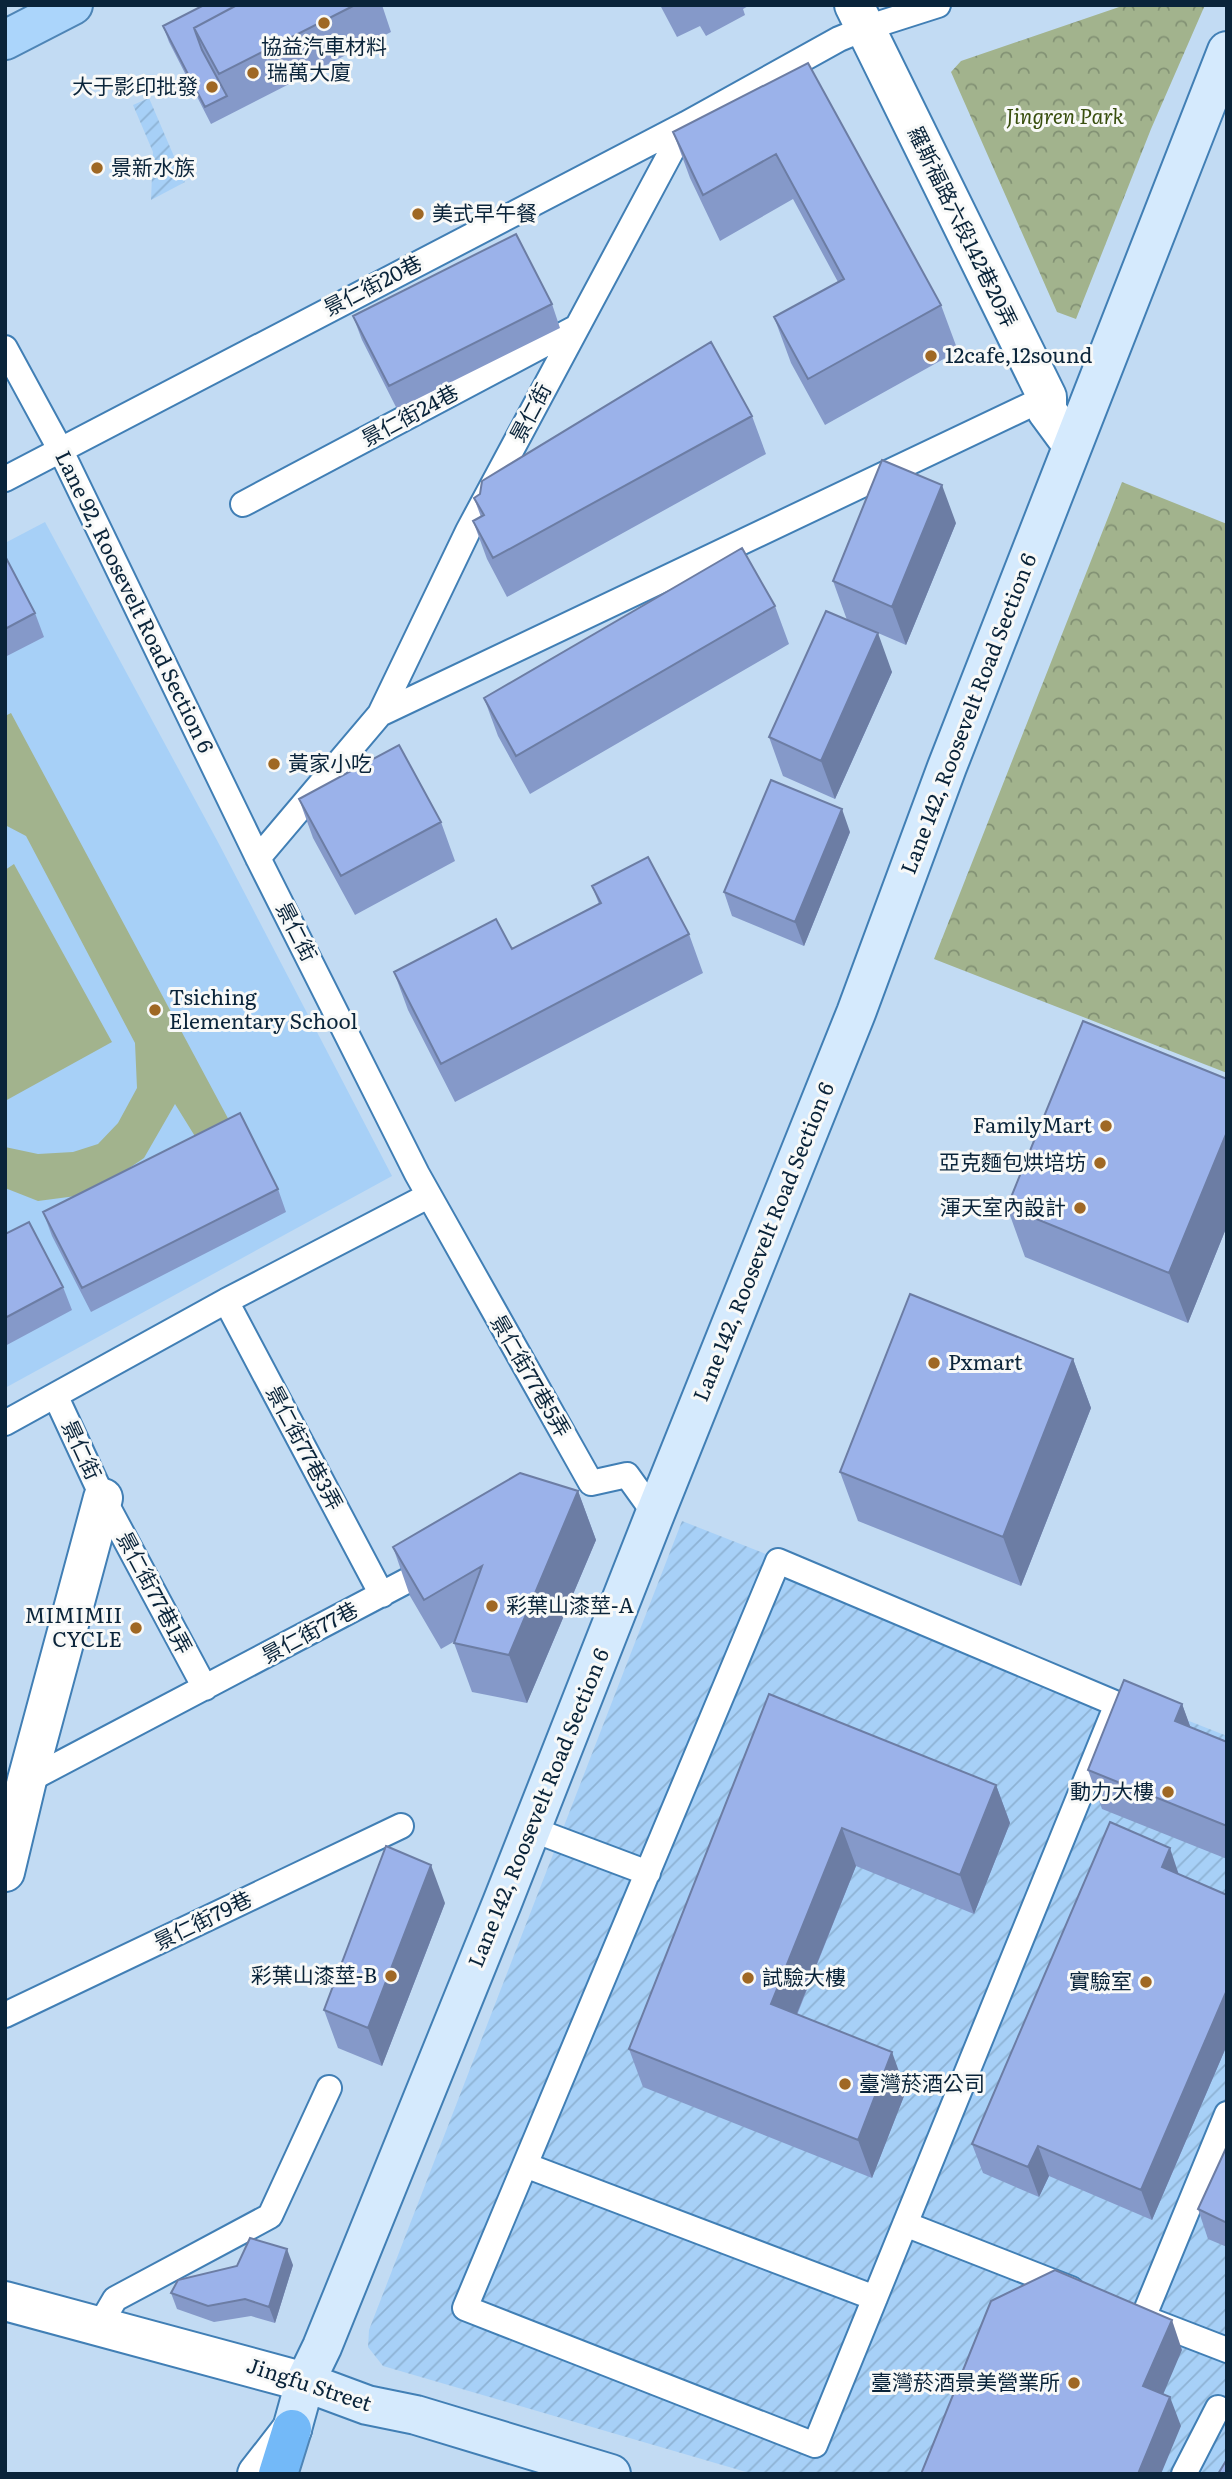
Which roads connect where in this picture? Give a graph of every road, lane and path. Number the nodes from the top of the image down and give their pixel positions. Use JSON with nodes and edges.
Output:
{"nodes":[{"id":1,"x":73,"y":5,"type":"edge"},
{"id":2,"x":938,"y":5,"type":"edge"},
{"id":3,"x":860,"y":16,"type":"edge"},
{"id":4,"x":5,"y":40,"type":"edge"},
{"id":5,"x":1227,"y":51,"type":"edge"},
{"id":6,"x":686,"y":124,"type":"junction"},
{"id":7,"x":577,"y":327,"type":"junction"},
{"id":8,"x":5,"y":348,"type":"edge"},
{"id":9,"x":1047,"y":397,"type":"junction"},
{"id":10,"x":1072,"y":445,"type":"junction"},
{"id":11,"x":60,"y":449,"type":"junction"},
{"id":12,"x":5,"y":479,"type":"edge"},
{"id":13,"x":243,"y":505,"type":"dead end"},
{"id":14,"x":380,"y":714,"type":"junction"},
{"id":15,"x":258,"y":858,"type":"junction"},
{"id":16,"x":428,"y":1196,"type":"junction"},
{"id":17,"x":226,"y":1301,"type":"junction"},
{"id":18,"x":56,"y":1397,"type":"junction"},
{"id":19,"x":5,"y":1423,"type":"edge"},
{"id":20,"x":591,"y":1483,"type":"junction"},
{"id":21,"x":566,"y":1496,"type":"edge"},
{"id":22,"x":103,"y":1498,"type":"junction"},
{"id":23,"x":654,"y":1514,"type":"junction"},
{"id":24,"x":456,"y":1556,"type":"edge"},
{"id":25,"x":382,"y":1595,"type":"junction"},
{"id":26,"x":205,"y":1688,"type":"junction"},
{"id":27,"x":1117,"y":1704,"type":"junction"},
{"id":28,"x":1142,"y":1714,"type":"edge"},
{"id":29,"x":16,"y":1786,"type":"edge"},
{"id":30,"x":401,"y":1826,"type":"dead end"},
{"id":31,"x":531,"y":1829,"type":"junction"},
{"id":32,"x":5,"y":1872,"type":"edge"},
{"id":33,"x":648,"y":1872,"type":"junction"},
{"id":34,"x":5,"y":2015,"type":"edge"},
{"id":35,"x":329,"y":2088,"type":"dead end"},
{"id":36,"x":1227,"y":2115,"type":"edge"},
{"id":37,"x":525,"y":2165,"type":"junction"},
{"id":38,"x":905,"y":2224,"type":"junction"},
{"id":39,"x":875,"y":2298,"type":"junction"},
{"id":40,"x":1093,"y":2298,"type":"edge"},
{"id":41,"x":5,"y":2301,"type":"edge"},
{"id":42,"x":1118,"y":2308,"type":"edge"},
{"id":43,"x":1143,"y":2318,"type":"junction"},
{"id":44,"x":98,"y":2328,"type":"junction"},
{"id":45,"x":1227,"y":2350,"type":"edge"},
{"id":46,"x":305,"y":2382,"type":"junction"},
{"id":47,"x":1218,"y":2407,"type":"dead end"},
{"id":48,"x":292,"y":2430,"type":"junction"},
{"id":49,"x":257,"y":2474,"type":"edge"},
{"id":50,"x":278,"y":2474,"type":"edge"},
{"id":51,"x":295,"y":2474,"type":"edge"},
{"id":52,"x":611,"y":2474,"type":"edge"},
{"id":53,"x":1184,"y":2474,"type":"edge"}],
"edges":[{"from":1,"to":4,"type":"main road"},
{"from":2,"to":3,"type":"lane"},
{"from":3,"to":6,"type":"lane"},
{"from":3,"to":9,"type":"street","name":"羅斯福路六段142巷20弄"},
{"from":5,"to":10,"type":"street","name":"Lane 142, Roosevelt Road Section 6"},
{"from":6,"to":7,"type":"lane","name":"景仁街"},
{"from":6,"to":11,"type":"lane","name":"景仁街20巷"},
{"from":7,"to":13,"type":"lane","name":"景仁街24巷"},
{"from":7,"to":14,"type":"lane","name":"景仁街"},
{"from":8,"to":11,"type":"lane","name":"Lane 92, Roosevelt Road Section 6"},
{"from":9,"to":10,"type":"street","name":"羅斯福路六段142巷20弄"},
{"from":9,"to":14,"type":"lane"},
{"from":10,"to":23,"type":"street","name":"Lane 142, Roosevelt Road Section 6"},
{"from":11,"to":12,"type":"lane","name":"景仁街20巷"},
{"from":11,"to":15,"type":"lane","name":"Lane 92, Roosevelt Road Section 6"},
{"from":14,"to":15,"type":"lane","name":"景仁街"},
{"from":15,"to":16,"type":"lane","name":"景仁街"},
{"from":16,"to":17,"type":"lane","name":"景仁街"},
{"from":16,"to":20,"type":"lane","name":"景仁街77巷5弄"},
{"from":17,"to":18,"type":"lane","name":"景仁街"},
{"from":17,"to":25,"type":"lane","name":"景仁街77巷3弄"},
{"from":18,"to":19,"type":"lane"},
{"from":18,"to":22,"type":"lane","name":"景仁街"},
{"from":20,"to":21,"type":"lane"},
{"from":20,"to":23,"type":"lane"},
{"from":22,"to":26,"type":"lane","name":"景仁街77巷1弄"},
{"from":22,"to":29,"type":"street","name":"景仁街"},
{"from":23,"to":31,"type":"street","name":"Lane 142, Roosevelt Road Section 6"},
{"from":24,"to":25,"type":"lane","name":"景仁街77巷"},
{"from":25,"to":26,"type":"lane","name":"景仁街77巷"},
{"from":26,"to":29,"type":"lane","name":"景仁街77巷"},
{"from":27,"to":28,"type":"lane"},
{"from":27,"to":33,"type":"lane"},
{"from":27,"to":38,"type":"lane"},
{"from":29,"to":32,"type":"street","name":"景仁街"},
{"from":30,"to":34,"type":"lane","name":"景仁街79巷"},
{"from":31,"to":33,"type":"lane"},
{"from":31,"to":46,"type":"street","name":"Lane 142, Roosevelt Road Section 6"},
{"from":33,"to":37,"type":"lane"},
{"from":35,"to":44,"type":"lane"},
{"from":36,"to":43,"type":"lane"},
{"from":37,"to":39,"type":"lane"},
{"from":37,"to":39,"type":"lane"},
{"from":38,"to":39,"type":"lane"},
{"from":38,"to":40,"type":"lane"},
{"from":41,"to":44,"type":"street","name":"Jingfu Street"},
{"from":42,"to":43,"type":"lane"},
{"from":43,"to":45,"type":"lane"},
{"from":44,"to":46,"type":"street","name":"Jingfu Street"},
{"from":46,"to":48,"type":"street","name":"Lane 142, Roosevelt Road Section 6"},
{"from":46,"to":52,"type":"street","name":"Jingfu Street"},
{"from":47,"to":53,"type":"lane"},
{"from":48,"to":49,"type":"street","name":"Lane 142, Roosevelt Road Section 6"},
{"from":48,"to":50,"type":"highway"},
{"from":48,"to":51,"type":"street","name":"Lane 142, Roosevelt Road Section 6"}]}
